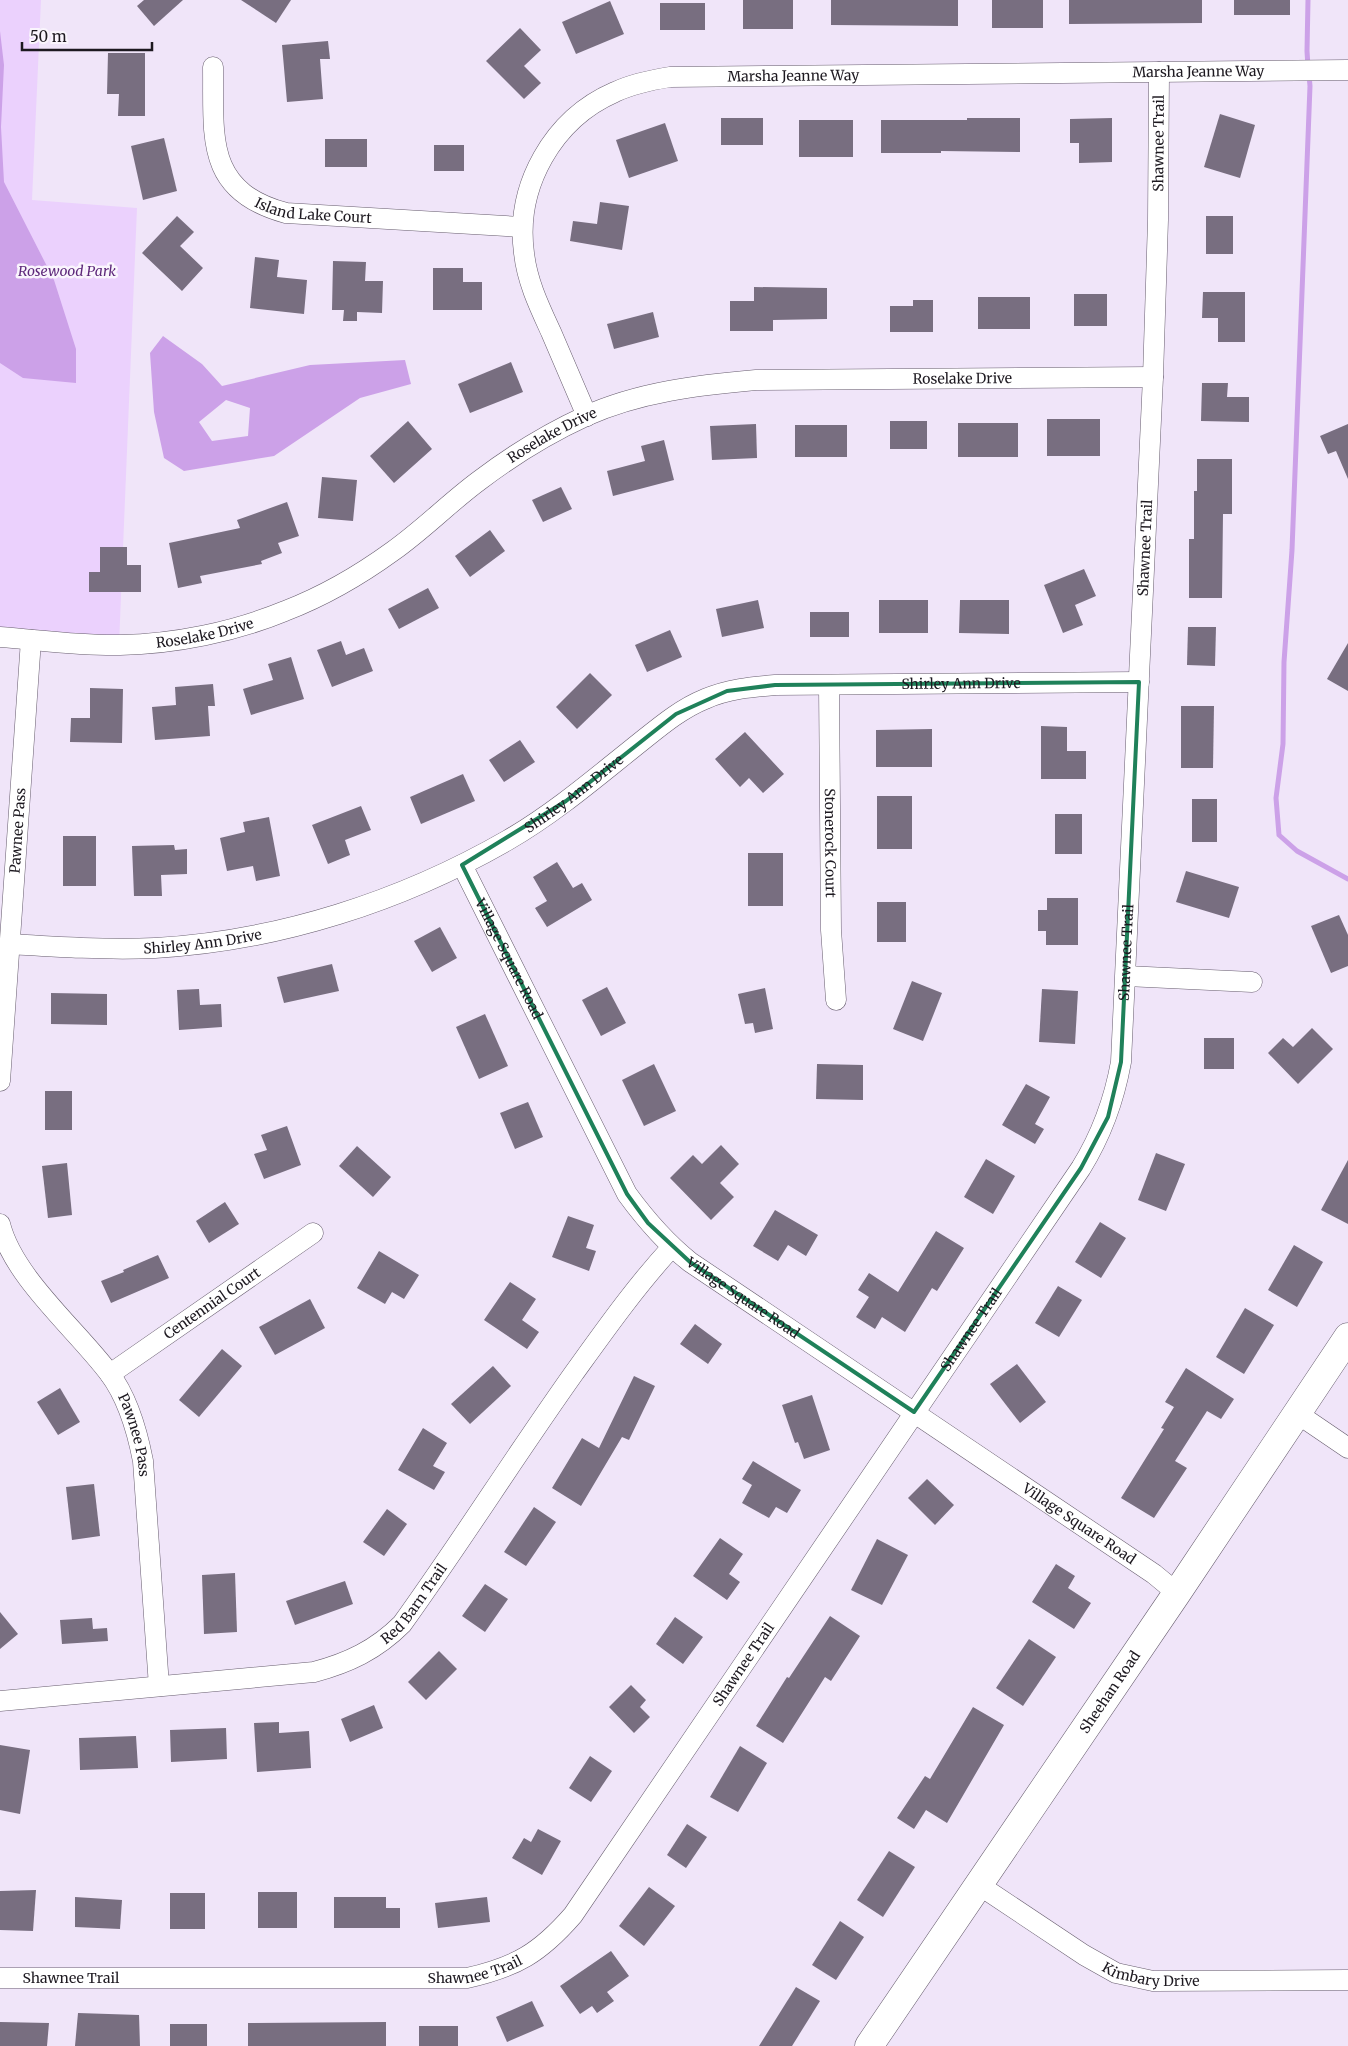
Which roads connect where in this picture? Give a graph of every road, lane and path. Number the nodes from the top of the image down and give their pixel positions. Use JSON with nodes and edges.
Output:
{"nodes":[{"id":1,"x":213,"y":67,"type":"dead end"},
{"id":2,"x":1348,"y":70,"type":"edge"},
{"id":3,"x":1159,"y":72,"type":"junction"},
{"id":4,"x":522,"y":227,"type":"junction"},
{"id":5,"x":1153,"y":377,"type":"junction"},
{"id":6,"x":587,"y":416,"type":"junction"},
{"id":7,"x":0,"y":638,"type":"edge"},
{"id":8,"x":31,"y":640,"type":"junction"},
{"id":9,"x":1139,"y":682,"type":"junction"},
{"id":10,"x":829,"y":685,"type":"junction"},
{"id":11,"x":462,"y":865,"type":"junction"},
{"id":12,"x":9,"y":944,"type":"junction"},
{"id":13,"x":1126,"y":976,"type":"junction"},
{"id":14,"x":1252,"y":982,"type":"dead end"},
{"id":15,"x":836,"y":1000,"type":"dead end"},
{"id":16,"x":0,"y":1081,"type":"edge"},
{"id":17,"x":0,"y":1224,"type":"edge"},
{"id":18,"x":313,"y":1233,"type":"dead end"},
{"id":19,"x":672,"y":1247,"type":"junction"},
{"id":20,"x":1348,"y":1337,"type":"edge"},
{"id":21,"x":110,"y":1374,"type":"junction"},
{"id":22,"x":914,"y":1412,"type":"junction"},
{"id":23,"x":1298,"y":1414,"type":"junction"},
{"id":24,"x":1348,"y":1448,"type":"edge"},
{"id":25,"x":1177,"y":1593,"type":"junction"},
{"id":26,"x":159,"y":1686,"type":"junction"},
{"id":27,"x":0,"y":1701,"type":"edge"},
{"id":28,"x":979,"y":1885,"type":"junction"},
{"id":29,"x":0,"y":1978,"type":"edge"},
{"id":30,"x":1348,"y":1980,"type":"edge"},
{"id":31,"x":869,"y":2046,"type":"edge"}],
"edges":[{"from":1,"to":4,"type":"street","name":"Island Lake Court"},
{"from":2,"to":3,"type":"street","name":"Marsha Jeanne Way"},
{"from":3,"to":4,"type":"street","name":"Marsha Jeanne Way"},
{"from":3,"to":5,"type":"street","name":"Shawnee Trail"},
{"from":4,"to":6,"type":"street","name":"Marsha Jeanne Way"},
{"from":5,"to":6,"type":"street","name":"Roselake Drive"},
{"from":5,"to":9,"type":"street","name":"Shawnee Trail"},
{"from":6,"to":8,"type":"street","name":"Roselake Drive"},
{"from":7,"to":8,"type":"street","name":"Roselake Drive"},
{"from":8,"to":12,"type":"street","name":"Pawnee Pass"},
{"from":9,"to":10,"type":"street","name":"Shirley Ann Drive"},
{"from":9,"to":13,"type":"street","name":"Shawnee Trail"},
{"from":10,"to":11,"type":"street","name":"Shirley Ann Drive"},
{"from":10,"to":15,"type":"street","name":"Stonerock Court"},
{"from":11,"to":12,"type":"street","name":"Shirley Ann Drive"},
{"from":11,"to":19,"type":"street","name":"Village Square Road"},
{"from":12,"to":16,"type":"street","name":"Pawnee Pass"},
{"from":13,"to":14,"type":"street"},
{"from":13,"to":22,"type":"street","name":"Shawnee Trail"},
{"from":17,"to":21,"type":"street","name":"Pawnee Pass"},
{"from":18,"to":21,"type":"street","name":"Centennial Court"},
{"from":19,"to":22,"type":"street","name":"Village Square Road"},
{"from":19,"to":26,"type":"street","name":"Red Barn Trail"},
{"from":20,"to":23,"type":"street","name":"Sheehan Road"},
{"from":21,"to":26,"type":"street","name":"Pawnee Pass"},
{"from":22,"to":25,"type":"street","name":"Village Square Road"},
{"from":22,"to":29,"type":"street","name":"Shawnee Trail"},
{"from":23,"to":24,"type":"street"},
{"from":23,"to":25,"type":"street","name":"Sheehan Road"},
{"from":25,"to":28,"type":"street","name":"Sheehan Road"},
{"from":26,"to":27,"type":"street","name":"Red Barn Trail"},
{"from":28,"to":30,"type":"street","name":"Kimbary Drive"},
{"from":28,"to":31,"type":"street","name":"Sheehan Road"}]}
